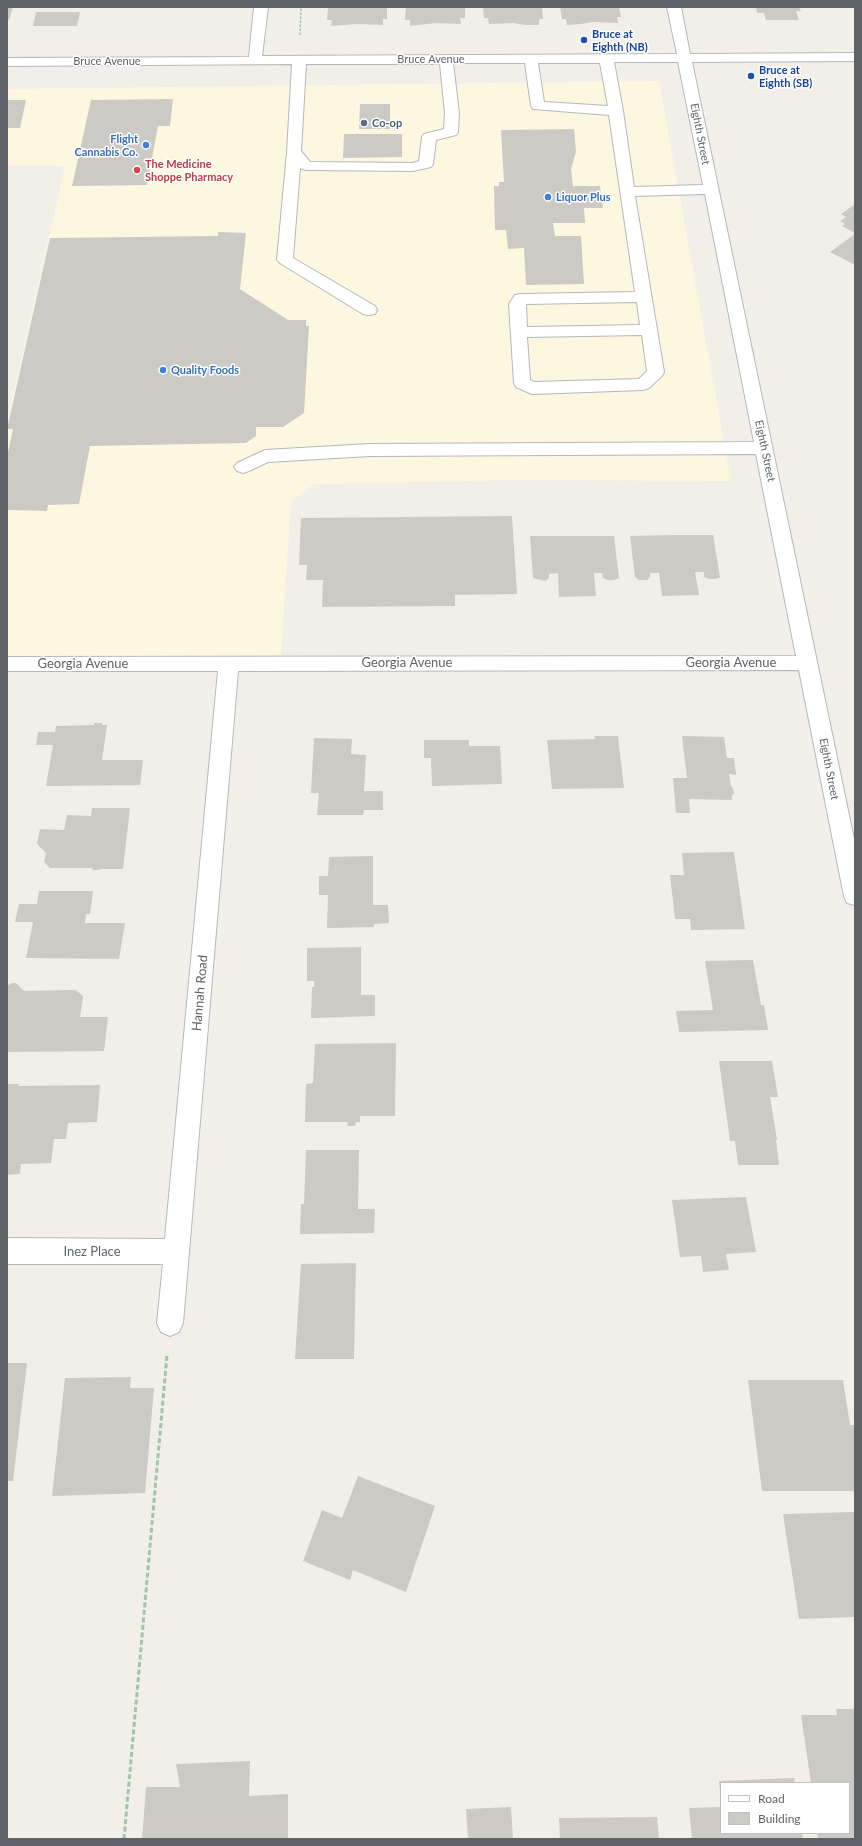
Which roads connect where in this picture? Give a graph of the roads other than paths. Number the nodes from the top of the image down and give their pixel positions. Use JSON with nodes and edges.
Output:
{"nodes":[{"id":1,"x":261,"y":7,"type":"edge"},
{"id":2,"x":674,"y":7,"type":"edge"},
{"id":3,"x":855,"y":56,"type":"edge"},
{"id":4,"x":606,"y":58,"type":"junction"},
{"id":5,"x":684,"y":58,"type":"junction"},
{"id":6,"x":446,"y":59,"type":"junction"},
{"id":7,"x":531,"y":59,"type":"junction"},
{"id":8,"x":254,"y":60,"type":"junction"},
{"id":9,"x":299,"y":60,"type":"junction"},
{"id":10,"x":7,"y":62,"type":"edge"},
{"id":11,"x":616,"y":111,"type":"junction"},
{"id":12,"x":294,"y":152,"type":"junction"},
{"id":13,"x":712,"y":189,"type":"junction"},
{"id":14,"x":627,"y":192,"type":"junction"},
{"id":15,"x":644,"y":297,"type":"junction"},
{"id":16,"x":369,"y":310,"type":"dead end"},
{"id":17,"x":649,"y":330,"type":"junction"},
{"id":18,"x":519,"y":332,"type":"junction"},
{"id":19,"x":764,"y":448,"type":"junction"},
{"id":20,"x":243,"y":467,"type":"dead end"},
{"id":21,"x":808,"y":663,"type":"junction"},
{"id":22,"x":7,"y":664,"type":"edge"},
{"id":23,"x":229,"y":664,"type":"junction"},
{"id":24,"x":852,"y":866,"type":"edge"},
{"id":25,"x":855,"y":896,"type":"edge"},
{"id":26,"x":7,"y":1251,"type":"edge"},
{"id":27,"x":177,"y":1252,"type":"junction"},
{"id":28,"x":170,"y":1323,"type":"road end"}],
"edges":[{"from":1,"to":8,"type":"street"},
{"from":2,"to":5,"type":"street","name":"Eighth Street"},
{"from":3,"to":5,"type":"street","name":"Bruce Avenue"},
{"from":4,"to":5,"type":"street","name":"Bruce Avenue"},
{"from":4,"to":7,"type":"street","name":"Bruce Avenue"},
{"from":4,"to":11,"type":"street"},
{"from":5,"to":13,"type":"street","name":"Eighth Street"},
{"from":6,"to":7,"type":"street","name":"Bruce Avenue"},
{"from":6,"to":9,"type":"street","name":"Bruce Avenue"},
{"from":6,"to":12,"type":"street"},
{"from":7,"to":11,"type":"street"},
{"from":8,"to":9,"type":"street","name":"Bruce Avenue"},
{"from":8,"to":10,"type":"street","name":"Bruce Avenue"},
{"from":9,"to":12,"type":"street"},
{"from":11,"to":14,"type":"street"},
{"from":12,"to":16,"type":"street"},
{"from":13,"to":14,"type":"street"},
{"from":13,"to":19,"type":"street","name":"Eighth Street"},
{"from":14,"to":15,"type":"street"},
{"from":15,"to":17,"type":"street"},
{"from":15,"to":18,"type":"street"},
{"from":17,"to":18,"type":"street"},
{"from":17,"to":18,"type":"street"},
{"from":19,"to":20,"type":"street"},
{"from":19,"to":21,"type":"street","name":"Eighth Street"},
{"from":21,"to":23,"type":"street","name":"Georgia Avenue"},
{"from":21,"to":24,"type":"street","name":"Eighth Street"},
{"from":22,"to":23,"type":"street","name":"Georgia Avenue"},
{"from":23,"to":27,"type":"street","name":"Hannah Road"},
{"from":24,"to":25,"type":"street","name":"Eighth Street"},
{"from":26,"to":27,"type":"street","name":"Inez Place"},
{"from":27,"to":28,"type":"street","name":"Hannah Road"}]}
